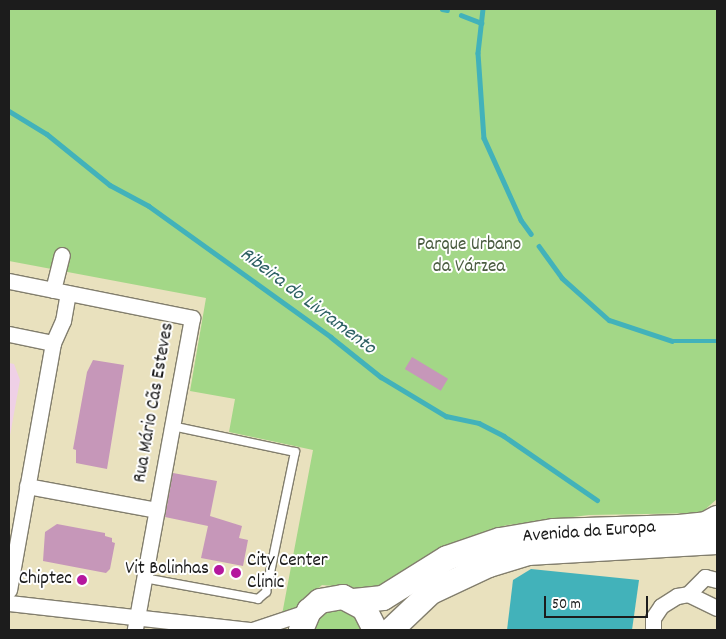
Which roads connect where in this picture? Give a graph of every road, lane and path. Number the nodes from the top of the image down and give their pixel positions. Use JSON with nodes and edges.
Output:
{"nodes":[{"id":1,"x":62,"y":255,"type":"dead end"},
{"id":2,"x":9,"y":282,"type":"edge"},
{"id":3,"x":52,"y":290,"type":"junction"},
{"id":4,"x":68,"y":292,"type":"junction"},
{"id":5,"x":9,"y":334,"type":"edge"},
{"id":6,"x":53,"y":342,"type":"junction"},
{"id":7,"x":172,"y":426,"type":"junction"},
{"id":8,"x":27,"y":486,"type":"junction"},
{"id":9,"x":157,"y":510,"type":"junction"},
{"id":10,"x":717,"y":518,"type":"edge"},
{"id":11,"x":717,"y":542,"type":"edge"},
{"id":12,"x":144,"y":578,"type":"junction"},
{"id":13,"x":717,"y":580,"type":"edge"},
{"id":14,"x":9,"y":590,"type":"edge"},
{"id":15,"x":688,"y":594,"type":"junction"},
{"id":16,"x":354,"y":600,"type":"junction"},
{"id":17,"x":9,"y":603,"type":"edge"},
{"id":18,"x":717,"y":608,"type":"edge"},
{"id":19,"x":305,"y":621,"type":"edge"},
{"id":20,"x":136,"y":624,"type":"edge"},
{"id":21,"x":251,"y":630,"type":"edge"},
{"id":22,"x":374,"y":630,"type":"edge"},
{"id":23,"x":390,"y":630,"type":"edge"},
{"id":24,"x":653,"y":630,"type":"edge"}],
"edges":[{"from":1,"to":3,"type":"street"},
{"from":2,"to":3,"type":"street","name":"Rua Mário Cãs Esteves"},
{"from":3,"to":4,"type":"street","name":"Rua Mário Cãs Esteves"},
{"from":4,"to":6,"type":"street"},
{"from":4,"to":7,"type":"street","name":"Rua Mário Cãs Esteves"},
{"from":5,"to":6,"type":"street"},
{"from":6,"to":8,"type":"street"},
{"from":7,"to":9,"type":"street","name":"Rua Mário Cãs Esteves"},
{"from":7,"to":12,"type":"lane"},
{"from":8,"to":9,"type":"street"},
{"from":8,"to":14,"type":"street"},
{"from":9,"to":12,"type":"street","name":"Rua Mário Cãs Esteves"},
{"from":10,"to":16,"type":"main road","name":"Avenida da Europa"},
{"from":11,"to":23,"type":"main road","name":"Avenida da Europa"},
{"from":12,"to":20,"type":"street","name":"Rua Mário Cãs Esteves"},
{"from":13,"to":15,"type":"street"},
{"from":15,"to":18,"type":"street"},
{"from":15,"to":24,"type":"street"},
{"from":16,"to":19,"type":"main road","name":"Avenida da Europa"},
{"from":16,"to":22,"type":"main road"},
{"from":17,"to":20,"type":"street"},
{"from":19,"to":21,"type":"street"},
{"from":20,"to":21,"type":"street"}]}
